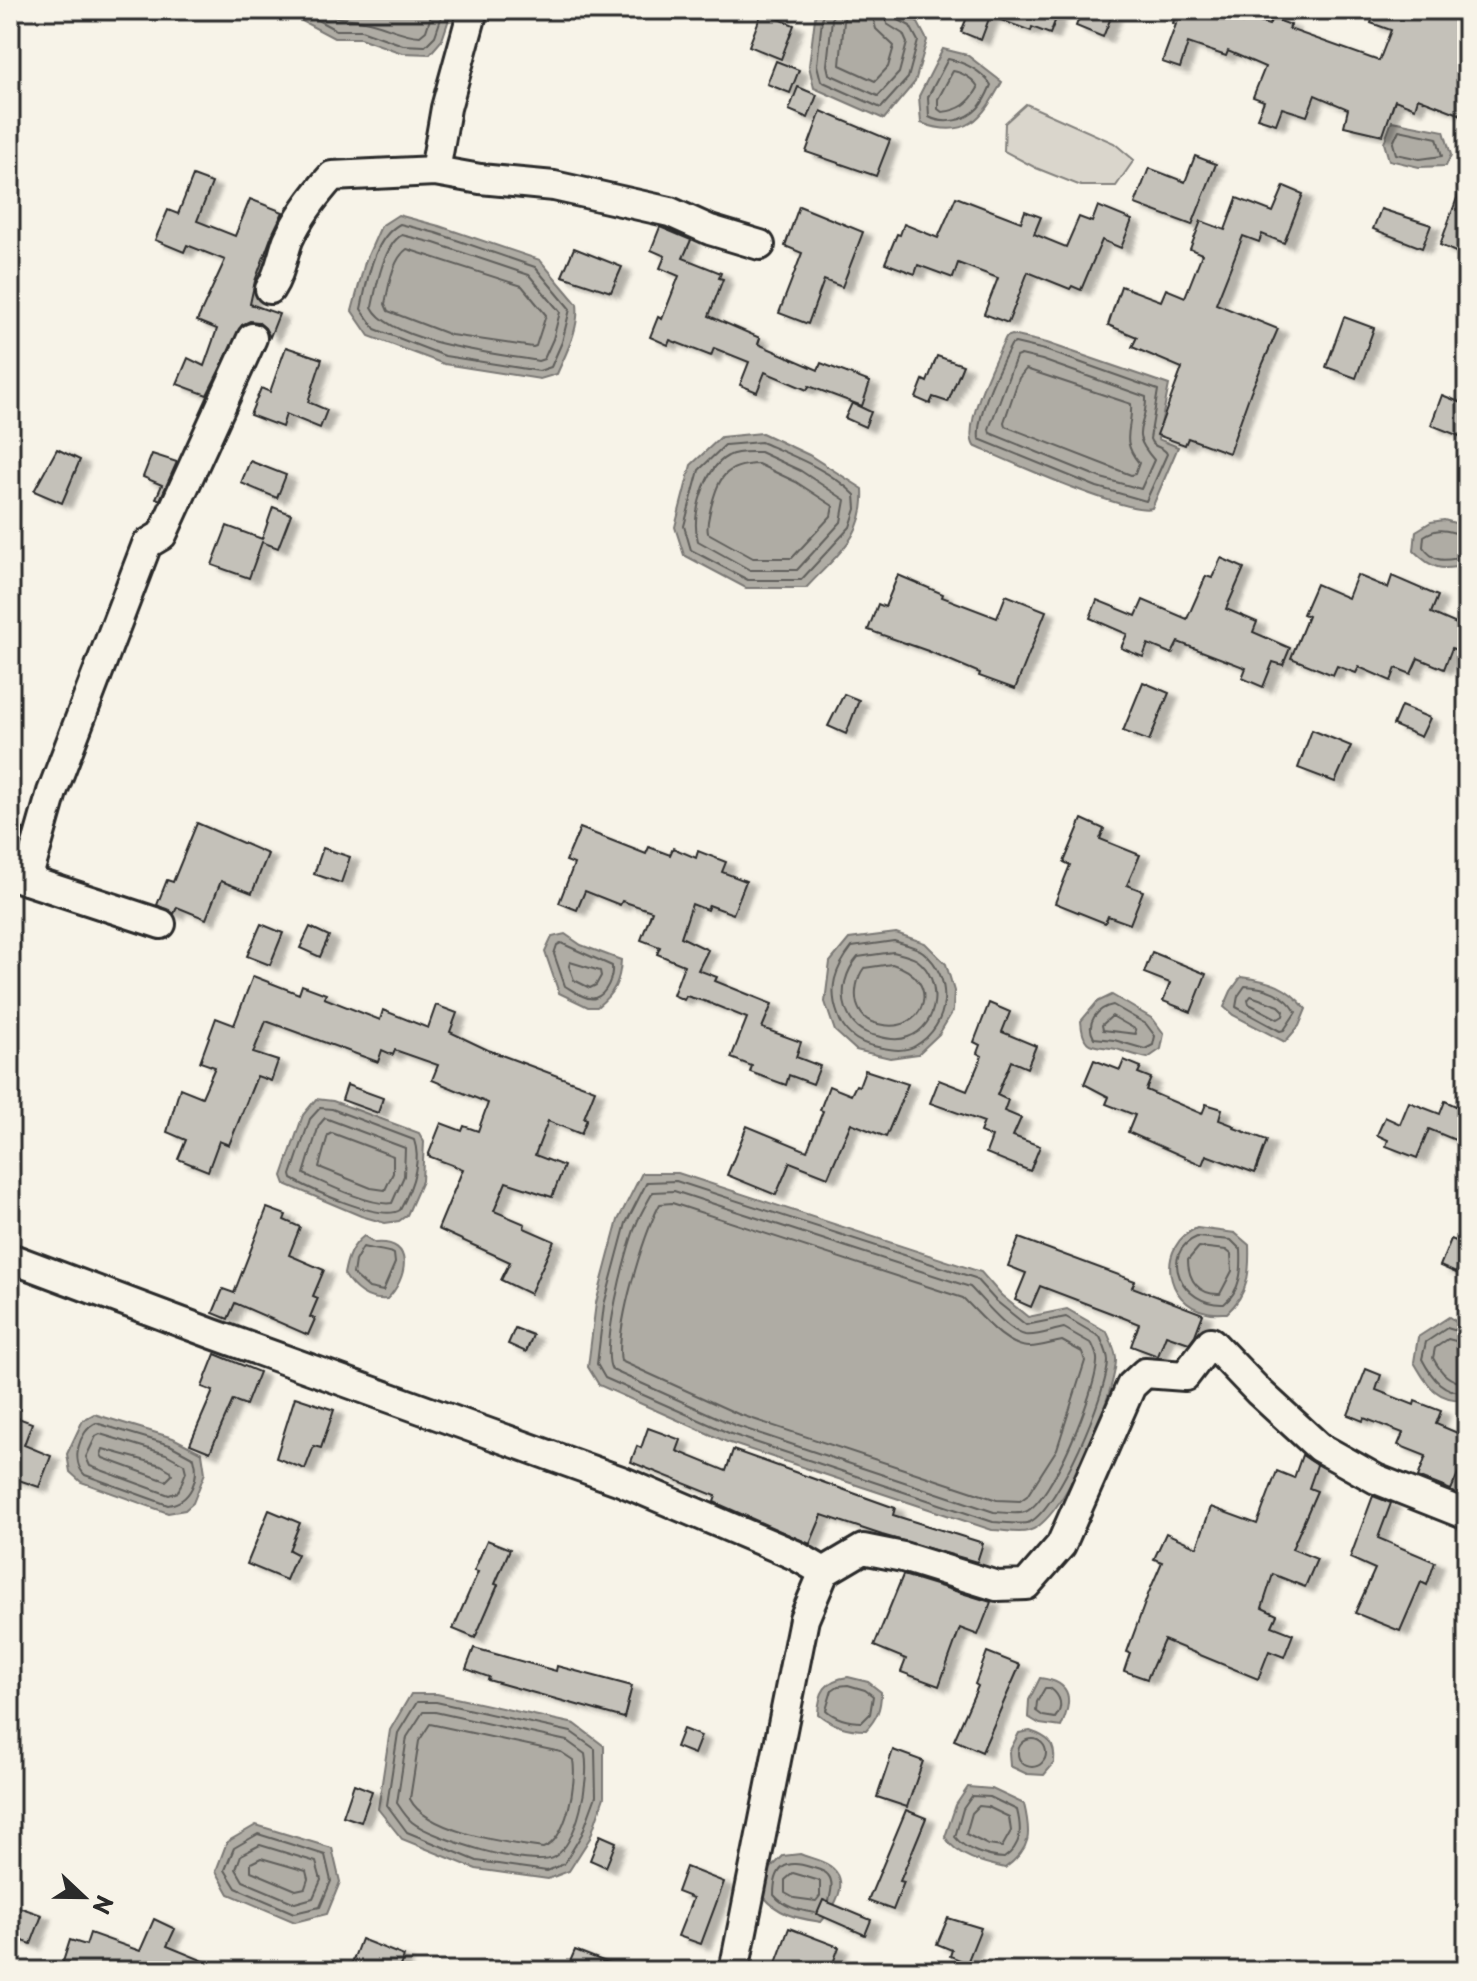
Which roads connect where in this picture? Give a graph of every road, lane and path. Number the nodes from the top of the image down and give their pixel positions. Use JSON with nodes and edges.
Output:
{"nodes":[{"id":1,"x":473,"y":10,"type":"edge"},
{"id":2,"x":435,"y":171,"type":"junction"},
{"id":3,"x":760,"y":245,"type":"dead end"},
{"id":4,"x":270,"y":289,"type":"dead end"},
{"id":5,"x":252,"y":338,"type":"dead end"},
{"id":6,"x":18,"y":878,"type":"edge"},
{"id":7,"x":161,"y":924,"type":"dead end"},
{"id":8,"x":10,"y":1258,"type":"edge"},
{"id":9,"x":1467,"y":1515,"type":"edge"},
{"id":10,"x":824,"y":1572,"type":"junction"},
{"id":11,"x":734,"y":1971,"type":"edge"}],
"edges":[{"from":1,"to":2,"type":"street"},
{"from":2,"to":3,"type":"street"},
{"from":2,"to":4,"type":"street"},
{"from":5,"to":6,"type":"street"},
{"from":6,"to":7,"type":"street"},
{"from":8,"to":10,"type":"street"},
{"from":9,"to":10,"type":"street"},
{"from":10,"to":11,"type":"street"}]}
